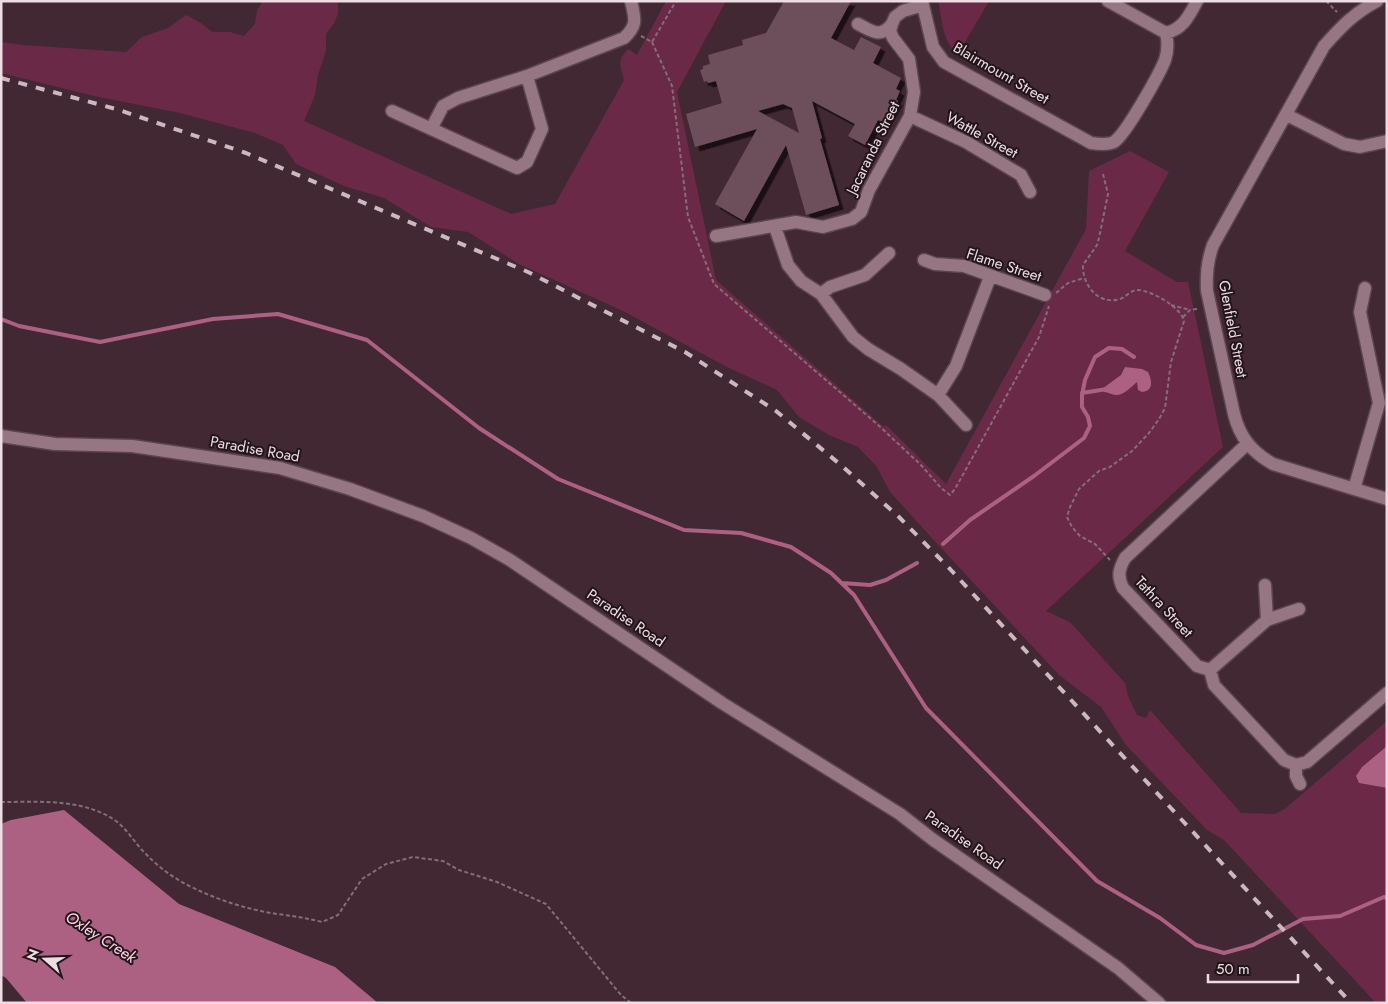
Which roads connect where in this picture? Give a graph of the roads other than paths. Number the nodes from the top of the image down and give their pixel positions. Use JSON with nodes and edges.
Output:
{"nodes":[{"id":1,"x":631,"y":1,"type":"edge"},
{"id":2,"x":1108,"y":1,"type":"edge"},
{"id":3,"x":1197,"y":1,"type":"edge"},
{"id":4,"x":1377,"y":1,"type":"edge"},
{"id":5,"x":922,"y":3,"type":"edge"},
{"id":6,"x":858,"y":24,"type":"dead end"},
{"id":7,"x":892,"y":24,"type":"junction"},
{"id":8,"x":1166,"y":33,"type":"junction"},
{"id":9,"x":527,"y":76,"type":"junction"},
{"id":10,"x":392,"y":111,"type":"dead end"},
{"id":11,"x":1286,"y":115,"type":"junction"},
{"id":12,"x":910,"y":116,"type":"junction"},
{"id":13,"x":431,"y":129,"type":"junction"},
{"id":14,"x":1387,"y":141,"type":"edge"},
{"id":15,"x":1030,"y":192,"type":"dead end"},
{"id":16,"x":775,"y":227,"type":"junction"},
{"id":17,"x":716,"y":236,"type":"dead end"},
{"id":18,"x":889,"y":253,"type":"dead end"},
{"id":19,"x":924,"y":260,"type":"dead end"},
{"id":20,"x":990,"y":277,"type":"junction"},
{"id":21,"x":1365,"y":288,"type":"dead end"},
{"id":22,"x":821,"y":294,"type":"junction"},
{"id":23,"x":1045,"y":295,"type":"dead end"},
{"id":24,"x":938,"y":395,"type":"junction"},
{"id":25,"x":966,"y":426,"type":"dead end"},
{"id":26,"x":1,"y":436,"type":"edge"},
{"id":27,"x":1247,"y":444,"type":"junction"},
{"id":28,"x":1354,"y":489,"type":"junction"},
{"id":29,"x":1387,"y":499,"type":"edge"},
{"id":30,"x":1265,"y":585,"type":"dead end"},
{"id":31,"x":1299,"y":609,"type":"dead end"},
{"id":32,"x":1267,"y":620,"type":"junction"},
{"id":33,"x":1210,"y":670,"type":"junction"},
{"id":34,"x":1387,"y":693,"type":"edge"},
{"id":35,"x":1296,"y":765,"type":"junction"},
{"id":36,"x":1300,"y":784,"type":"dead end"},
{"id":37,"x":1159,"y":1003,"type":"edge"}],
"edges":[{"from":1,"to":9,"type":"street"},
{"from":2,"to":8,"type":"street"},
{"from":3,"to":8,"type":"street"},
{"from":4,"to":11,"type":"street","name":"Glenfield Street"},
{"from":5,"to":7,"type":"street"},
{"from":5,"to":8,"type":"street","name":"Blairmount Street"},
{"from":6,"to":7,"type":"street"},
{"from":7,"to":12,"type":"street","name":"Jacaranda Street"},
{"from":9,"to":13,"type":"street"},
{"from":9,"to":13,"type":"street"},
{"from":10,"to":13,"type":"street"},
{"from":11,"to":14,"type":"street"},
{"from":11,"to":27,"type":"street","name":"Glenfield Street"},
{"from":12,"to":15,"type":"street","name":"Wattle Street"},
{"from":12,"to":16,"type":"street","name":"Jacaranda Street"},
{"from":16,"to":17,"type":"street","name":"Jacaranda Street"},
{"from":16,"to":22,"type":"street"},
{"from":18,"to":22,"type":"street"},
{"from":19,"to":20,"type":"street","name":"Flame Street"},
{"from":20,"to":23,"type":"street","name":"Flame Street"},
{"from":20,"to":24,"type":"street"},
{"from":21,"to":28,"type":"street"},
{"from":22,"to":24,"type":"street"},
{"from":24,"to":25,"type":"street"},
{"from":26,"to":37,"type":"street","name":"Paradise Road"},
{"from":27,"to":28,"type":"street","name":"Glenfield Street"},
{"from":27,"to":33,"type":"street","name":"Tathra Street"},
{"from":28,"to":29,"type":"street","name":"Glenfield Street"},
{"from":30,"to":32,"type":"street"},
{"from":31,"to":32,"type":"street"},
{"from":32,"to":33,"type":"street"},
{"from":33,"to":35,"type":"street"},
{"from":34,"to":35,"type":"street"},
{"from":35,"to":36,"type":"street"}]}
